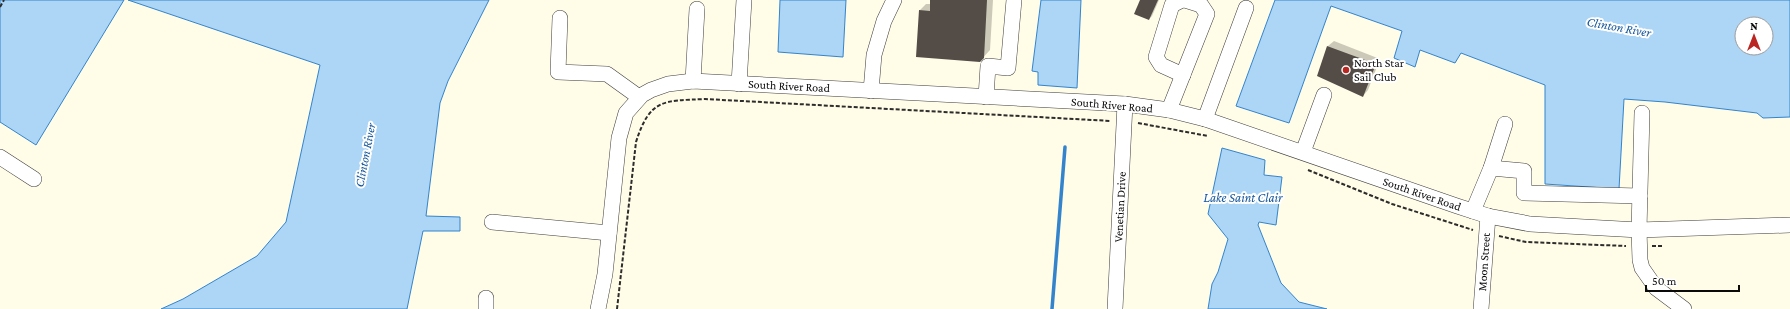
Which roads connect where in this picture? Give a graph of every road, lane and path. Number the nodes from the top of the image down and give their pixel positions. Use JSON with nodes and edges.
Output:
{"nodes":[{"id":1,"x":4,"y":0,"type":"edge"},
{"id":2,"x":744,"y":0,"type":"edge"},
{"id":3,"x":894,"y":0,"type":"edge"},
{"id":4,"x":1014,"y":0,"type":"edge"},
{"id":5,"x":1184,"y":0,"type":"edge"},
{"id":6,"x":0,"y":7,"type":"edge"},
{"id":7,"x":1246,"y":8,"type":"dead end"},
{"id":8,"x":697,"y":9,"type":"dead end"},
{"id":9,"x":560,"y":18,"type":"dead end"},
{"id":10,"x":1183,"y":75,"type":"junction"},
{"id":11,"x":693,"y":81,"type":"junction"},
{"id":12,"x":739,"y":84,"type":"junction"},
{"id":13,"x":871,"y":90,"type":"junction"},
{"id":14,"x":1324,"y":95,"type":"dead end"},
{"id":15,"x":639,"y":97,"type":"junction"},
{"id":16,"x":986,"y":97,"type":"junction"},
{"id":17,"x":1125,"y":104,"type":"junction"},
{"id":18,"x":1169,"y":110,"type":"junction"},
{"id":19,"x":1642,"y":113,"type":"dead end"},
{"id":20,"x":1205,"y":119,"type":"junction"},
{"id":21,"x":1124,"y":122,"type":"junction"},
{"id":22,"x":1505,"y":124,"type":"dead end"},
{"id":23,"x":1210,"y":136,"type":"dead end"},
{"id":24,"x":1303,"y":152,"type":"junction"},
{"id":25,"x":0,"y":157,"type":"edge"},
{"id":26,"x":1302,"y":168,"type":"dead end"},
{"id":27,"x":1491,"y":168,"type":"junction"},
{"id":28,"x":34,"y":180,"type":"dead end"},
{"id":29,"x":1640,"y":196,"type":"junction"},
{"id":30,"x":1474,"y":211,"type":"junction"},
{"id":31,"x":1488,"y":216,"type":"junction"},
{"id":32,"x":492,"y":222,"type":"dead end"},
{"id":33,"x":1790,"y":225,"type":"edge"},
{"id":34,"x":1639,"y":230,"type":"junction"},
{"id":35,"x":609,"y":233,"type":"junction"},
{"id":36,"x":1486,"y":233,"type":"junction"},
{"id":37,"x":1663,"y":246,"type":"dead end"},
{"id":38,"x":1640,"y":247,"type":"junction"},
{"id":39,"x":598,"y":309,"type":"edge"},
{"id":40,"x":617,"y":309,"type":"edge"},
{"id":41,"x":1115,"y":309,"type":"edge"},
{"id":42,"x":1481,"y":309,"type":"edge"},
{"id":43,"x":1684,"y":309,"type":"edge"}],
"edges":[{"from":1,"to":6,"type":"path"},
{"from":2,"to":12,"type":"street"},
{"from":3,"to":13,"type":"street"},
{"from":4,"to":16,"type":"street"},
{"from":5,"to":10,"type":"street"},
{"from":5,"to":10,"type":"street"},
{"from":7,"to":20,"type":"street"},
{"from":8,"to":11,"type":"street"},
{"from":9,"to":15,"type":"street"},
{"from":10,"to":18,"type":"street"},
{"from":11,"to":12,"type":"street","name":"South River Road"},
{"from":11,"to":15,"type":"street","name":"South River Road"},
{"from":12,"to":13,"type":"street","name":"South River Road"},
{"from":13,"to":16,"type":"street","name":"South River Road"},
{"from":14,"to":24,"type":"street"},
{"from":15,"to":35,"type":"street","name":"South River Road"},
{"from":16,"to":17,"type":"street","name":"South River Road"},
{"from":17,"to":18,"type":"street","name":"South River Road"},
{"from":17,"to":21,"type":"street","name":"Venetian Drive"},
{"from":18,"to":20,"type":"street","name":"South River Road"},
{"from":19,"to":29,"type":"street"},
{"from":20,"to":24,"type":"street","name":"South River Road"},
{"from":21,"to":23,"type":"path"},
{"from":21,"to":40,"type":"path"},
{"from":21,"to":41,"type":"street","name":"Venetian Drive"},
{"from":22,"to":27,"type":"street"},
{"from":24,"to":30,"type":"street","name":"South River Road"},
{"from":25,"to":28,"type":"street"},
{"from":26,"to":36,"type":"path"},
{"from":27,"to":29,"type":"street"},
{"from":27,"to":30,"type":"street"},
{"from":29,"to":34,"type":"street"},
{"from":30,"to":31,"type":"street","name":"South River Road"},
{"from":31,"to":34,"type":"street","name":"South River Road"},
{"from":31,"to":36,"type":"street","name":"Moon Street"},
{"from":32,"to":35,"type":"street"},
{"from":33,"to":34,"type":"street","name":"South River Road"},
{"from":34,"to":38,"type":"street"},
{"from":35,"to":39,"type":"street","name":"South River Road"},
{"from":36,"to":38,"type":"path"},
{"from":36,"to":42,"type":"street","name":"Moon Street"},
{"from":37,"to":38,"type":"path"},
{"from":38,"to":43,"type":"street"}]}
